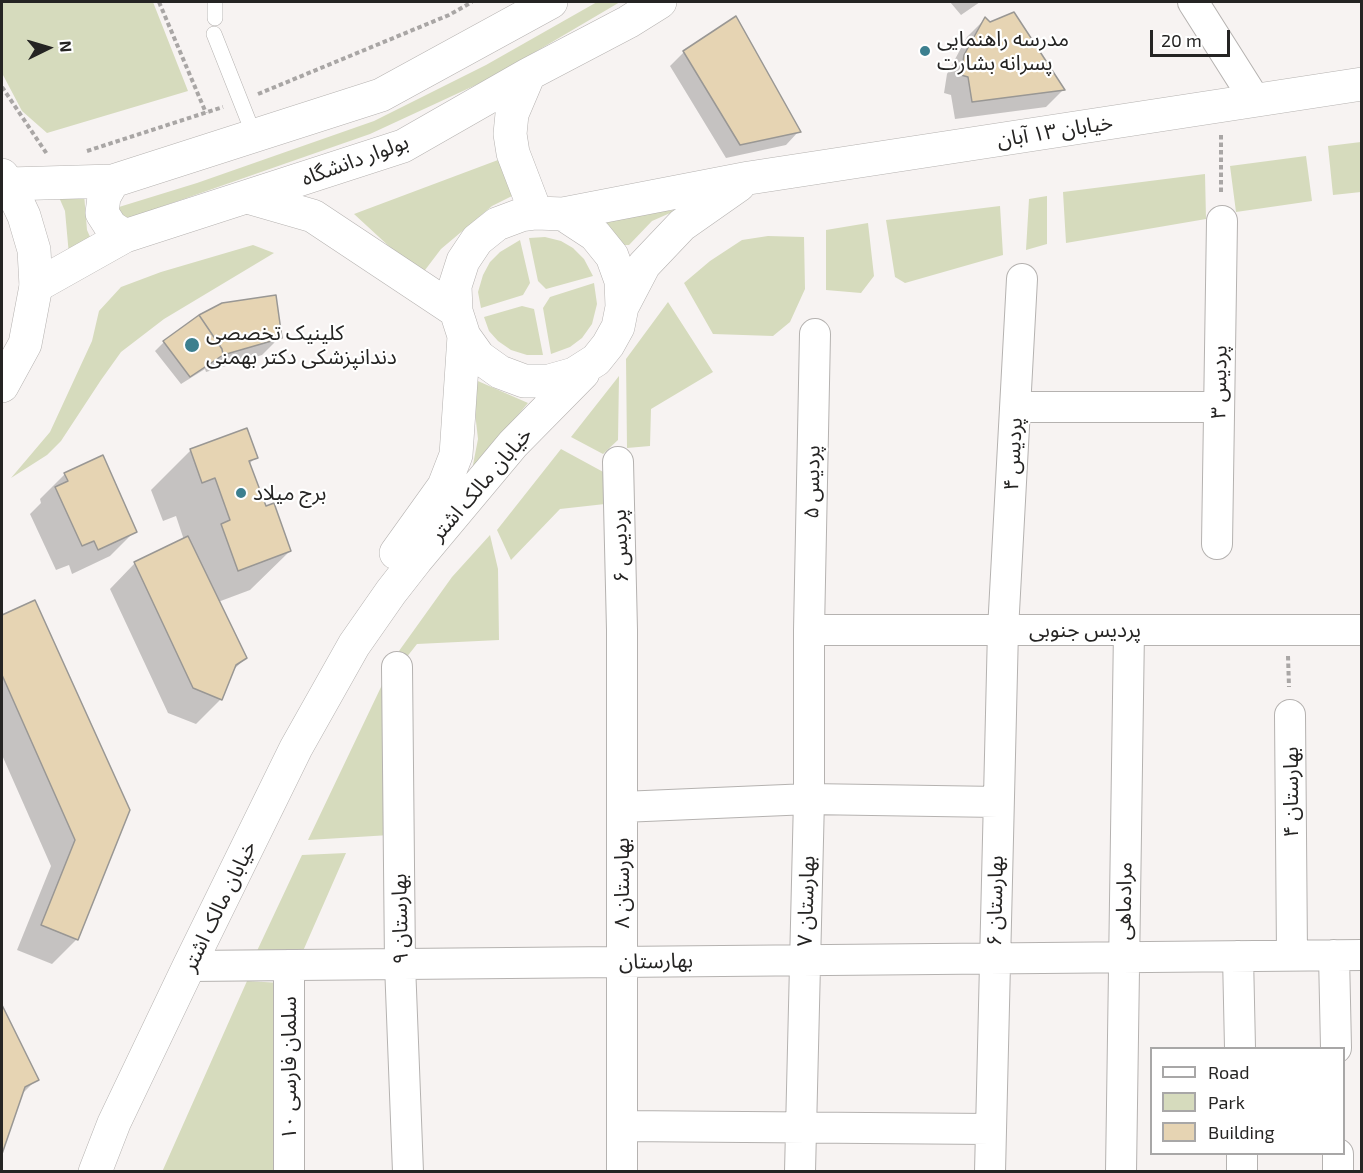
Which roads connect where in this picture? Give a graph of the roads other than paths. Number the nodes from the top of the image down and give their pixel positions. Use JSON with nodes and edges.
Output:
{"nodes":[{"id":1,"x":215,"y":2,"type":"edge"},
{"id":2,"x":551,"y":2,"type":"edge"},
{"id":3,"x":660,"y":2,"type":"edge"},
{"id":4,"x":1193,"y":2,"type":"edge"},
{"id":5,"x":215,"y":18,"type":"dead end"},
{"id":6,"x":214,"y":34,"type":"dead end"},
{"id":7,"x":529,"y":74,"type":"junction"},
{"id":8,"x":1362,"y":84,"type":"edge"},
{"id":9,"x":1256,"y":100,"type":"junction"},
{"id":10,"x":254,"y":135,"type":"junction"},
{"id":11,"x":749,"y":178,"type":"junction"},
{"id":12,"x":5,"y":180,"type":"edge"},
{"id":13,"x":113,"y":181,"type":"junction"},
{"id":14,"x":247,"y":197,"type":"junction"},
{"id":15,"x":549,"y":213,"type":"junction"},
{"id":16,"x":1222,"y":221,"type":"road end"},
{"id":17,"x":125,"y":237,"type":"junction"},
{"id":18,"x":1022,"y":279,"type":"dead end"},
{"id":19,"x":36,"y":286,"type":"junction"},
{"id":20,"x":622,"y":307,"type":"junction"},
{"id":21,"x":460,"y":324,"type":"junction"},
{"id":22,"x":815,"y":334,"type":"dead end"},
{"id":23,"x":596,"y":360,"type":"junction"},
{"id":24,"x":2,"y":386,"type":"edge"},
{"id":25,"x":1016,"y":407,"type":"junction"},
{"id":26,"x":1219,"y":407,"type":"junction"},
{"id":27,"x":618,"y":462,"type":"dead end"},
{"id":28,"x":1216,"y":544,"type":"dead end"},
{"id":29,"x":622,"y":630,"type":"joint"},
{"id":30,"x":809,"y":630,"type":"junction"},
{"id":31,"x":1003,"y":630,"type":"junction"},
{"id":32,"x":1129,"y":630,"type":"junction"},
{"id":33,"x":1362,"y":630,"type":"edge"},
{"id":34,"x":354,"y":645,"type":"junction"},
{"id":35,"x":397,"y":667,"type":"dead end"},
{"id":36,"x":1290,"y":715,"type":"road end"},
{"id":37,"x":809,"y":799,"type":"junction"},
{"id":38,"x":998,"y":802,"type":"junction"},
{"id":39,"x":622,"y":807,"type":"junction"},
{"id":40,"x":1292,"y":955,"type":"junction"},
{"id":41,"x":1348,"y":955,"type":"edge"},
{"id":42,"x":1238,"y":956,"type":"junction"},
{"id":43,"x":1123,"y":957,"type":"junction"},
{"id":44,"x":994,"y":958,"type":"junction"},
{"id":45,"x":804,"y":960,"type":"junction"},
{"id":46,"x":622,"y":962,"type":"junction"},
{"id":47,"x":400,"y":964,"type":"junction"},
{"id":48,"x":289,"y":965,"type":"junction"},
{"id":49,"x":189,"y":966,"type":"junction"},
{"id":50,"x":1240,"y":1047,"type":"edge"},
{"id":51,"x":1336,"y":1047,"type":"edge"},
{"id":52,"x":622,"y":1126,"type":"junction"},
{"id":53,"x":802,"y":1127,"type":"junction"},
{"id":54,"x":990,"y":1128,"type":"junction"},
{"id":55,"x":1242,"y":1155,"type":"edge"},
{"id":56,"x":1338,"y":1155,"type":"edge"},
{"id":57,"x":95,"y":1172,"type":"edge"},
{"id":58,"x":289,"y":1172,"type":"edge"},
{"id":59,"x":408,"y":1172,"type":"edge"},
{"id":60,"x":622,"y":1172,"type":"edge"},
{"id":61,"x":800,"y":1172,"type":"edge"},
{"id":62,"x":990,"y":1172,"type":"edge"},
{"id":63,"x":1121,"y":1172,"type":"edge"},
{"id":64,"x":1242,"y":1172,"type":"edge"},
{"id":65,"x":1338,"y":1172,"type":"edge"}],
"edges":[{"from":1,"to":5,"type":"lane"},
{"from":2,"to":10,"type":"main road"},
{"from":3,"to":7,"type":"main road","name":"بولوار دانشگاه"},
{"from":4,"to":9,"type":"street"},
{"from":6,"to":10,"type":"lane"},
{"from":7,"to":14,"type":"main road","name":"بولوار دانشگاه"},
{"from":7,"to":15,"type":"main road"},
{"from":8,"to":9,"type":"main road","name":"خیابان ۱۳ آبان"},
{"from":9,"to":11,"type":"main road","name":"خیابان ۱۳ آبان"},
{"from":10,"to":13,"type":"main road"},
{"from":11,"to":15,"type":"main road","name":"خیابان ۱۳ آبان"},
{"from":11,"to":20,"type":"main road","name":"خیابان ۱۳ آبان"},
{"from":12,"to":13,"type":"main road"},
{"from":12,"to":19,"type":"main road"},
{"from":13,"to":17,"type":"main road"},
{"from":14,"to":17,"type":"main road","name":"بولوار دانشگاه"},
{"from":14,"to":21,"type":"main road"},
{"from":15,"to":20,"type":"main road"},
{"from":15,"to":21,"type":"main road"},
{"from":16,"to":26,"type":"street","name":"پردیس ۳"},
{"from":17,"to":19,"type":"main road","name":"بولوار دانشگاه"},
{"from":18,"to":25,"type":"street","name":"پردیس ۴"},
{"from":19,"to":24,"type":"main road"},
{"from":20,"to":23,"type":"main road"},
{"from":21,"to":23,"type":"main road"},
{"from":21,"to":34,"type":"main road","name":"خیابان مالک اشتر"},
{"from":22,"to":30,"type":"street","name":"پردیس ۵"},
{"from":23,"to":34,"type":"main road","name":"خیابان مالک اشتر"},
{"from":25,"to":26,"type":"street"},
{"from":25,"to":31,"type":"street","name":"پردیس ۴"},
{"from":26,"to":28,"type":"street","name":"پردیس ۳"},
{"from":27,"to":29,"type":"street","name":"پردیس ۶"},
{"from":29,"to":39,"type":"street","name":"بهارستان ۸"},
{"from":30,"to":31,"type":"street","name":"پردیس جنوبی"},
{"from":30,"to":37,"type":"street","name":"بهارستان ۷"},
{"from":31,"to":32,"type":"street","name":"پردیس جنوبی"},
{"from":31,"to":38,"type":"street","name":"بهارستان ۶"},
{"from":32,"to":33,"type":"street","name":"پردیس جنوبی"},
{"from":32,"to":43,"type":"street","name":"مرادماهی"},
{"from":34,"to":49,"type":"main road","name":"خیابان مالک اشتر"},
{"from":35,"to":47,"type":"street","name":"بهارستان ۹"},
{"from":36,"to":40,"type":"street","name":"بهارستان ۴"},
{"from":37,"to":38,"type":"street"},
{"from":37,"to":39,"type":"street"},
{"from":37,"to":45,"type":"street","name":"بهارستان ۷"},
{"from":38,"to":44,"type":"street","name":"بهارستان ۶"},
{"from":39,"to":46,"type":"street","name":"بهارستان ۸"},
{"from":40,"to":41,"type":"street","name":"بهارستان"},
{"from":40,"to":42,"type":"street","name":"بهارستان"},
{"from":41,"to":51,"type":"street"},
{"from":42,"to":43,"type":"street","name":"بهارستان"},
{"from":42,"to":50,"type":"street"},
{"from":43,"to":44,"type":"street","name":"بهارستان"},
{"from":43,"to":63,"type":"street","name":"مرادماهی"},
{"from":44,"to":45,"type":"street","name":"بهارستان"},
{"from":44,"to":54,"type":"street","name":"بهارستان ۶"},
{"from":45,"to":46,"type":"street","name":"بهارستان"},
{"from":45,"to":53,"type":"street","name":"بهارستان ۷"},
{"from":46,"to":47,"type":"street","name":"بهارستان"},
{"from":46,"to":52,"type":"street","name":"بهارستان ۸"},
{"from":47,"to":48,"type":"street","name":"بهارستان"},
{"from":47,"to":59,"type":"street","name":"بهارستان ۹"},
{"from":48,"to":49,"type":"street","name":"بهارستان"},
{"from":48,"to":58,"type":"street","name":"سلمان فارسی ۱۰"},
{"from":49,"to":57,"type":"main road","name":"خیابان مالک اشتر"},
{"from":52,"to":53,"type":"street"},
{"from":52,"to":60,"type":"street","name":"بهارستان ۸"},
{"from":53,"to":54,"type":"street"},
{"from":53,"to":61,"type":"street","name":"بهارستان ۷"},
{"from":54,"to":62,"type":"street","name":"بهارستان ۶"},
{"from":55,"to":64,"type":"street"},
{"from":56,"to":65,"type":"street"}]}
